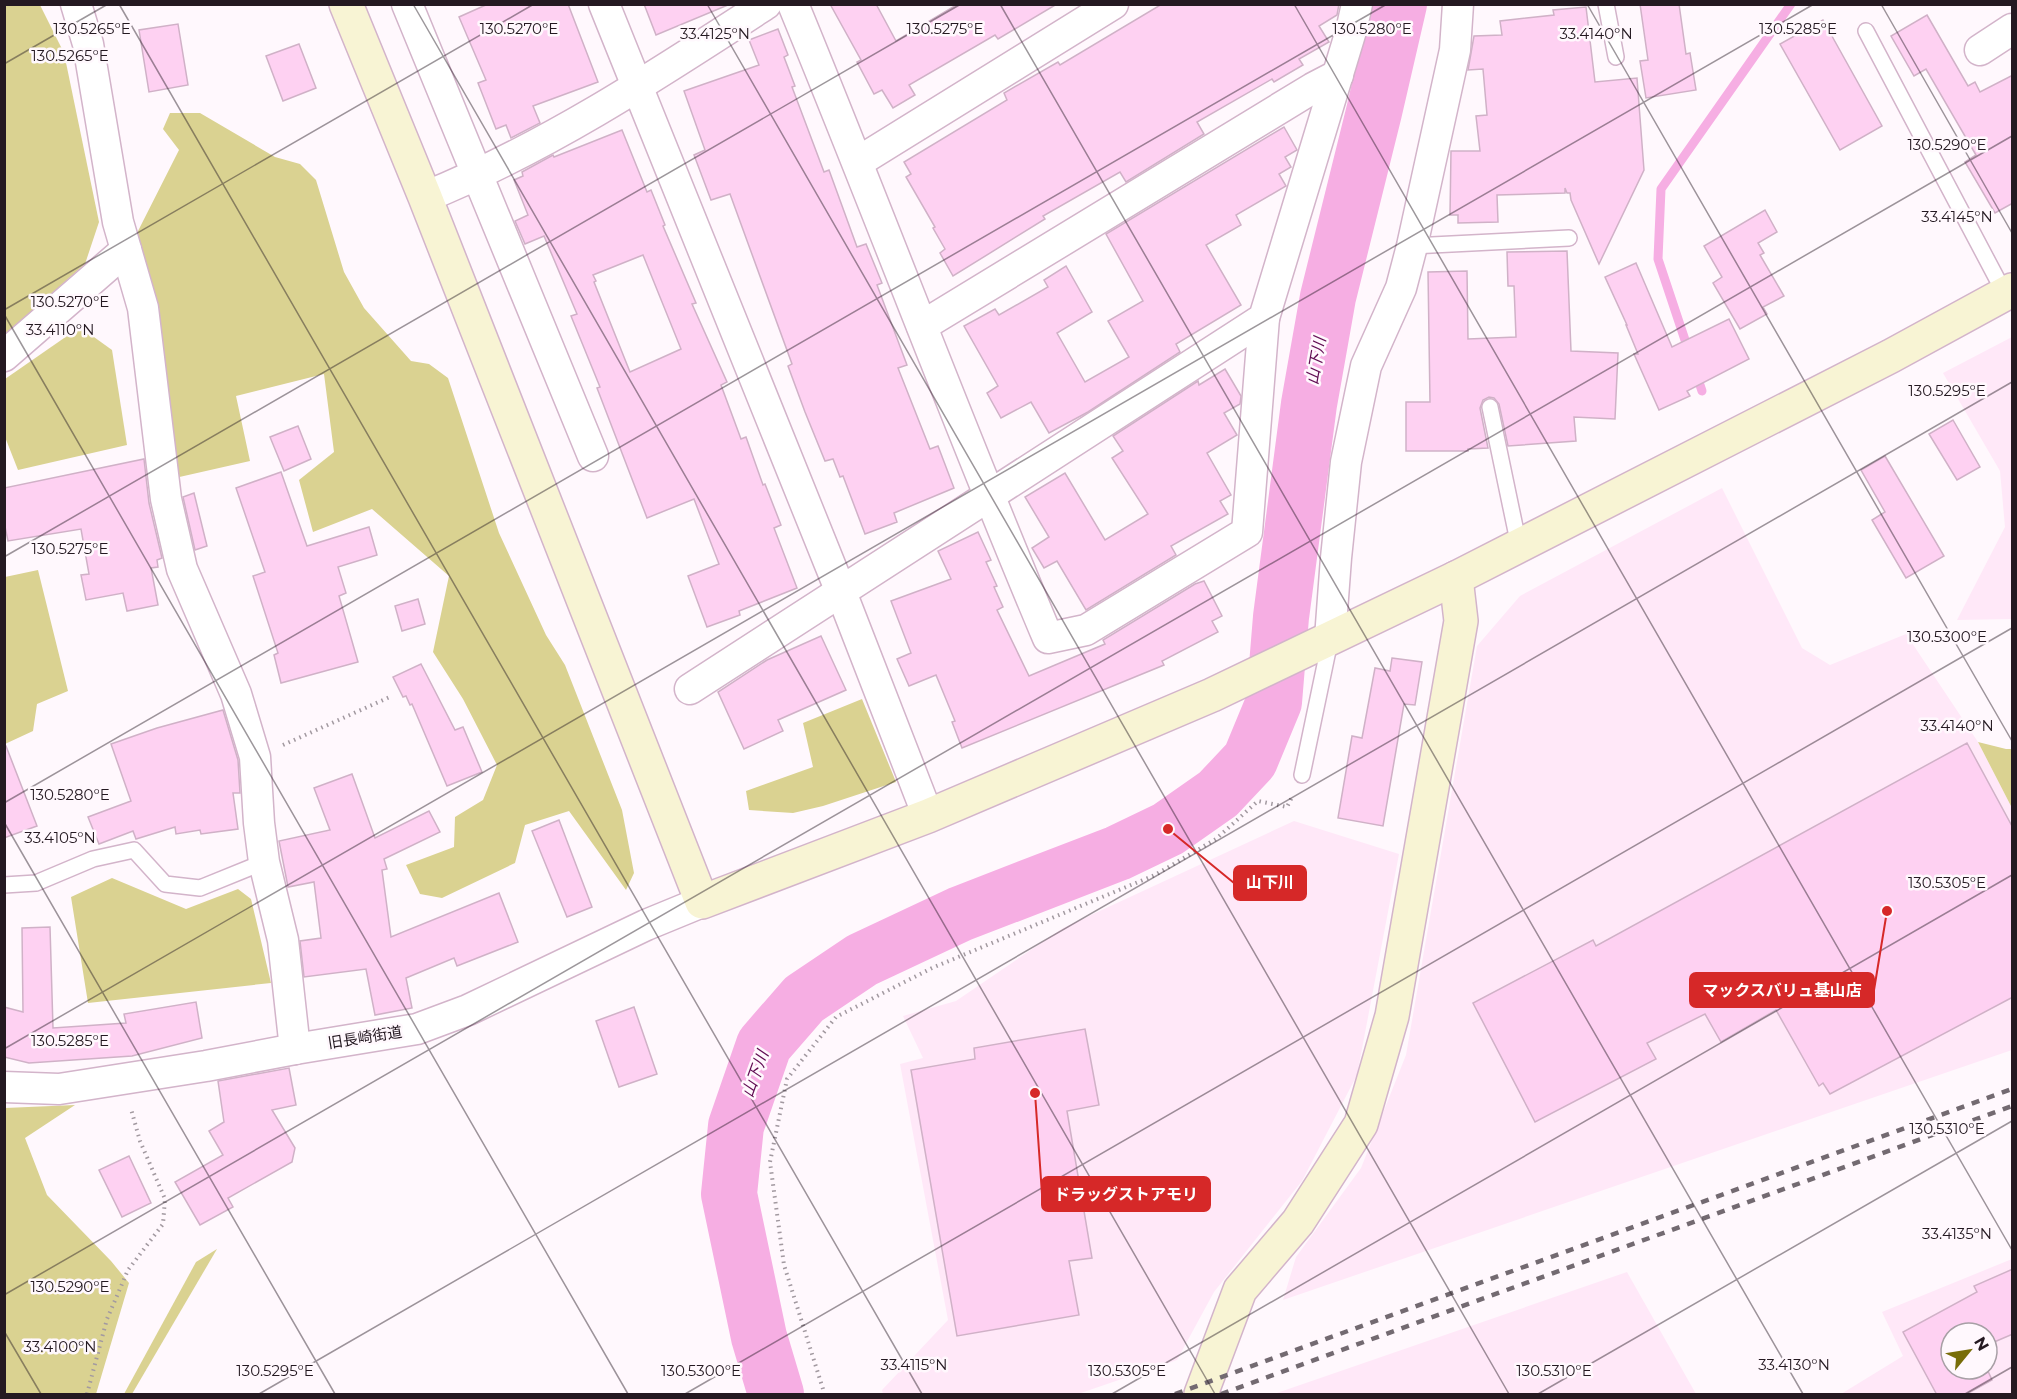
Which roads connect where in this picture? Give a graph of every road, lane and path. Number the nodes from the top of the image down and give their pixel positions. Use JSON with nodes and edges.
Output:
{"nodes":[{"id":1,"x":76,"y":4,"type":"edge"},
{"id":2,"x":346,"y":4,"type":"edge"},
{"id":3,"x":407,"y":4,"type":"edge"},
{"id":4,"x":604,"y":4,"type":"edge"},
{"id":5,"x":766,"y":4,"type":"edge"},
{"id":6,"x":793,"y":4,"type":"edge"},
{"id":7,"x":1113,"y":4,"type":"edge"},
{"id":8,"x":1357,"y":4,"type":"edge"},
{"id":9,"x":1458,"y":4,"type":"edge"},
{"id":10,"x":1606,"y":4,"type":"edge"},
{"id":11,"x":2013,"y":29,"type":"edge"},
{"id":12,"x":1866,"y":31,"type":"dead end"},
{"id":13,"x":1980,"y":50,"type":"dead end"},
{"id":14,"x":1616,"y":57,"type":"dead end"},
{"id":15,"x":1338,"y":75,"type":"junction"},
{"id":16,"x":638,"y":87,"type":"junction"},
{"id":17,"x":858,"y":162,"type":"junction"},
{"id":18,"x":477,"y":176,"type":"junction"},
{"id":19,"x":425,"y":196,"type":"junction"},
{"id":20,"x":1569,"y":238,"type":"dead end"},
{"id":21,"x":1412,"y":246,"type":"junction"},
{"id":22,"x":126,"y":250,"type":"junction"},
{"id":23,"x":2009,"y":292,"type":"edge"},
{"id":24,"x":1264,"y":318,"type":"junction"},
{"id":25,"x":922,"y":326,"type":"junction"},
{"id":26,"x":4,"y":356,"type":"edge"},
{"id":27,"x":1490,"y":407,"type":"dead end"},
{"id":28,"x":592,"y":456,"type":"dead end"},
{"id":29,"x":987,"y":496,"type":"junction"},
{"id":30,"x":1520,"y":546,"type":"junction"},
{"id":31,"x":1456,"y":578,"type":"junction"},
{"id":32,"x":841,"y":592,"type":"junction"},
{"id":33,"x":1322,"y":642,"type":"junction"},
{"id":34,"x":690,"y":689,"type":"dead end"},
{"id":35,"x":392,"y":696,"type":"dead end"},
{"id":36,"x":255,"y":757,"type":"junction"},
{"id":37,"x":1302,"y":775,"type":"joint"},
{"id":38,"x":928,"y":816,"type":"junction"},
{"id":39,"x":264,"y":862,"type":"junction"},
{"id":40,"x":4,"y":885,"type":"edge"},
{"id":41,"x":702,"y":903,"type":"junction"},
{"id":42,"x":295,"y":1049,"type":"junction"},
{"id":43,"x":122,"y":1079,"type":"junction"},
{"id":44,"x":4,"y":1087,"type":"edge"},
{"id":45,"x":824,"y":1389,"type":"dead end"},
{"id":46,"x":87,"y":1395,"type":"edge"},
{"id":47,"x":1201,"y":1395,"type":"edge"}],
"edges":[{"from":1,"to":22,"type":"street"},
{"from":2,"to":19,"type":"street"},
{"from":3,"to":18,"type":"street"},
{"from":4,"to":16,"type":"street"},
{"from":5,"to":16,"type":"street"},
{"from":6,"to":17,"type":"street"},
{"from":7,"to":17,"type":"street"},
{"from":8,"to":15,"type":"street"},
{"from":9,"to":21,"type":"street"},
{"from":10,"to":14,"type":"lane"},
{"from":11,"to":13,"type":"street"},
{"from":12,"to":23,"type":"lane"},
{"from":15,"to":24,"type":"street"},
{"from":15,"to":25,"type":"street"},
{"from":16,"to":18,"type":"street"},
{"from":16,"to":32,"type":"street"},
{"from":17,"to":25,"type":"street"},
{"from":18,"to":19,"type":"street"},
{"from":18,"to":28,"type":"street"},
{"from":19,"to":41,"type":"street"},
{"from":20,"to":21,"type":"lane"},
{"from":21,"to":33,"type":"street"},
{"from":22,"to":26,"type":"street"},
{"from":22,"to":36,"type":"street"},
{"from":23,"to":30,"type":"street"},
{"from":24,"to":29,"type":"street"},
{"from":24,"to":29,"type":"street"},
{"from":25,"to":29,"type":"street"},
{"from":27,"to":30,"type":"lane"},
{"from":29,"to":32,"type":"street"},
{"from":30,"to":31,"type":"street"},
{"from":31,"to":33,"type":"street"},
{"from":31,"to":47,"type":"street"},
{"from":32,"to":34,"type":"street"},
{"from":32,"to":38,"type":"street"},
{"from":33,"to":37,"type":"lane"},
{"from":33,"to":38,"type":"street"},
{"from":35,"to":36,"type":"path"},
{"from":36,"to":39,"type":"street"},
{"from":37,"to":45,"type":"path"},
{"from":38,"to":41,"type":"street"},
{"from":39,"to":40,"type":"lane"},
{"from":39,"to":42,"type":"street"},
{"from":41,"to":42,"type":"street","name":"旧長崎街道"},
{"from":42,"to":43,"type":"street","name":"旧長崎街道"},
{"from":43,"to":44,"type":"street","name":"旧長崎街道"},
{"from":43,"to":46,"type":"path"}]}
